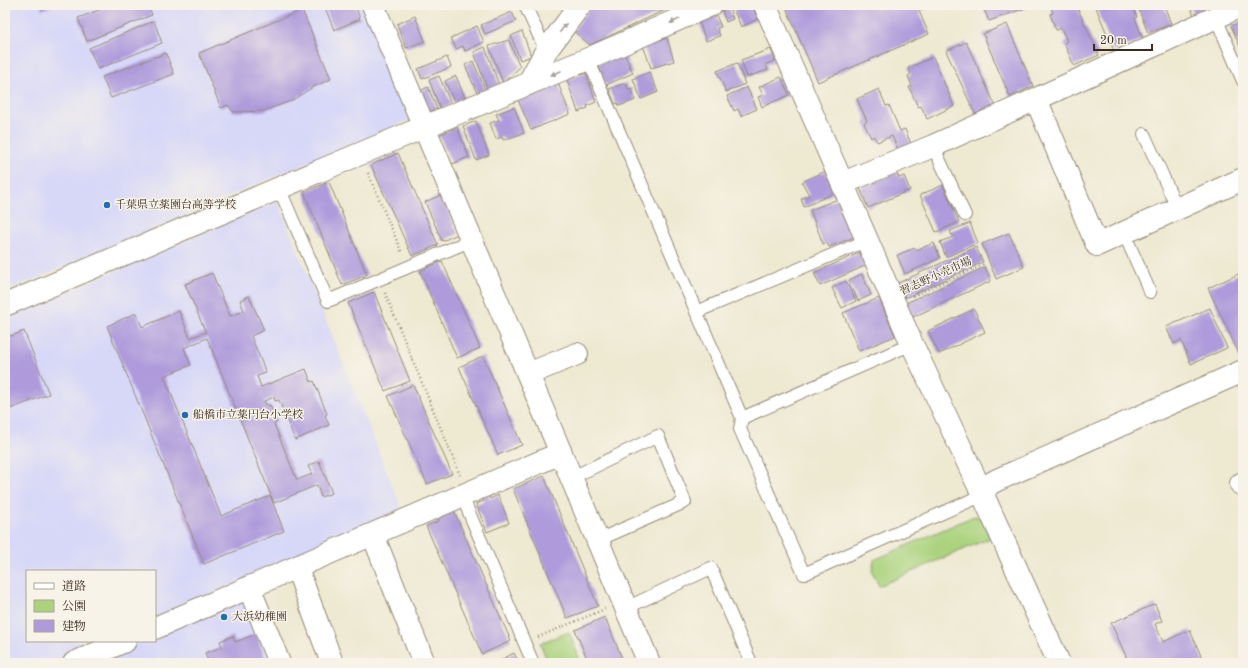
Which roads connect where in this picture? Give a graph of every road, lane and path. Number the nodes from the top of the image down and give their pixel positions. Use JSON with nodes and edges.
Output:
{"nodes":[{"id":1,"x":373,"y":5,"type":"edge"},
{"id":2,"x":525,"y":5,"type":"edge"},
{"id":3,"x":580,"y":5,"type":"edge"},
{"id":4,"x":711,"y":5,"type":"edge"},
{"id":5,"x":765,"y":5,"type":"edge"},
{"id":6,"x":1243,"y":5,"type":"edge"},
{"id":7,"x":1216,"y":18,"type":"junction"},
{"id":8,"x":546,"y":51,"type":"junction"},
{"id":9,"x":588,"y":59,"type":"junction"},
{"id":10,"x":1243,"y":81,"type":"edge"},
{"id":11,"x":528,"y":84,"type":"junction"},
{"id":12,"x":1036,"y":99,"type":"junction"},
{"id":13,"x":424,"y":127,"type":"junction"},
{"id":14,"x":1144,"y":134,"type":"dead end"},
{"id":15,"x":934,"y":146,"type":"junction"},
{"id":16,"x":360,"y":154,"type":"junction"},
{"id":17,"x":1243,"y":179,"type":"edge"},
{"id":18,"x":843,"y":183,"type":"junction"},
{"id":19,"x":279,"y":188,"type":"junction"},
{"id":20,"x":1177,"y":208,"type":"junction"},
{"id":21,"x":965,"y":215,"type":"dead end"},
{"id":22,"x":1124,"y":233,"type":"junction"},
{"id":23,"x":472,"y":240,"type":"junction"},
{"id":24,"x":868,"y":240,"type":"junction"},
{"id":25,"x":985,"y":264,"type":"dead end"},
{"id":26,"x":408,"y":267,"type":"junction"},
{"id":27,"x":380,"y":279,"type":"junction"},
{"id":28,"x":1150,"y":292,"type":"dead end"},
{"id":29,"x":895,"y":304,"type":"junction"},
{"id":30,"x":5,"y":305,"type":"edge"},
{"id":31,"x":696,"y":312,"type":"junction"},
{"id":32,"x":912,"y":344,"type":"junction"},
{"id":33,"x":577,"y":354,"type":"dead end"},
{"id":34,"x":1243,"y":371,"type":"edge"},
{"id":35,"x":528,"y":374,"type":"junction"},
{"id":36,"x":742,"y":418,"type":"junction"},
{"id":37,"x":561,"y":453,"type":"junction"},
{"id":38,"x":572,"y":478,"type":"junction"},
{"id":39,"x":462,"y":488,"type":"junction"},
{"id":40,"x":983,"y":495,"type":"junction"},
{"id":41,"x":373,"y":535,"type":"junction"},
{"id":42,"x":598,"y":540,"type":"junction"},
{"id":43,"x":297,"y":568,"type":"junction"},
{"id":44,"x":250,"y":587,"type":"junction"},
{"id":45,"x":625,"y":605,"type":"junction"},
{"id":46,"x":156,"y":628,"type":"edge"},
{"id":47,"x":123,"y":642,"type":"edge"},
{"id":48,"x":524,"y":642,"type":"junction"},
{"id":49,"x":74,"y":663,"type":"edge"},
{"id":50,"x":279,"y":663,"type":"edge"},
{"id":51,"x":332,"y":663,"type":"edge"},
{"id":52,"x":424,"y":663,"type":"edge"},
{"id":53,"x":533,"y":663,"type":"edge"},
{"id":54,"x":650,"y":663,"type":"edge"},
{"id":55,"x":751,"y":663,"type":"edge"},
{"id":56,"x":1059,"y":663,"type":"edge"}],
"edges":[{"from":1,"to":13,"type":"street"},
{"from":2,"to":8,"type":"lane"},
{"from":8,"to":3,"type":"street","one_way":true},
{"from":4,"to":9,"type":"street","one_way":true},
{"from":5,"to":18,"type":"street"},
{"from":6,"to":7,"type":"street"},
{"from":7,"to":10,"type":"lane"},
{"from":7,"to":12,"type":"street"},
{"from":8,"to":11,"type":"street"},
{"from":9,"to":11,"type":"street","one_way":true},
{"from":9,"to":31,"type":"lane"},
{"from":11,"to":13,"type":"street"},
{"from":12,"to":15,"type":"street"},
{"from":12,"to":22,"type":"street"},
{"from":13,"to":16,"type":"street"},
{"from":13,"to":23,"type":"street"},
{"from":14,"to":20,"type":"lane"},
{"from":15,"to":18,"type":"street"},
{"from":15,"to":21,"type":"lane"},
{"from":16,"to":19,"type":"street"},
{"from":16,"to":26,"type":"path"},
{"from":17,"to":20,"type":"street"},
{"from":18,"to":24,"type":"street"},
{"from":19,"to":27,"type":"lane"},
{"from":19,"to":30,"type":"street"},
{"from":20,"to":22,"type":"street"},
{"from":22,"to":28,"type":"lane"},
{"from":23,"to":26,"type":"lane"},
{"from":23,"to":35,"type":"street"},
{"from":24,"to":29,"type":"street"},
{"from":24,"to":31,"type":"lane"},
{"from":25,"to":29,"type":"path","name":"習志野小売市場"},
{"from":26,"to":27,"type":"lane"},
{"from":27,"to":39,"type":"path"},
{"from":29,"to":32,"type":"street"},
{"from":31,"to":36,"type":"lane"},
{"from":32,"to":36,"type":"lane"},
{"from":32,"to":40,"type":"street"},
{"from":33,"to":35,"type":"street"},
{"from":34,"to":40,"type":"street"},
{"from":35,"to":37,"type":"street"},
{"from":36,"to":40,"type":"lane"},
{"from":37,"to":38,"type":"street"},
{"from":37,"to":39,"type":"street"},
{"from":38,"to":42,"type":"street"},
{"from":38,"to":42,"type":"lane"},
{"from":39,"to":41,"type":"street"},
{"from":39,"to":48,"type":"lane"},
{"from":40,"to":56,"type":"street"},
{"from":41,"to":43,"type":"street"},
{"from":41,"to":52,"type":"street"},
{"from":42,"to":45,"type":"street"},
{"from":43,"to":44,"type":"street"},
{"from":43,"to":51,"type":"street"},
{"from":44,"to":46,"type":"street"},
{"from":44,"to":50,"type":"street"},
{"from":45,"to":48,"type":"path"},
{"from":45,"to":54,"type":"street"},
{"from":45,"to":55,"type":"lane"},
{"from":47,"to":49,"type":"street"},
{"from":48,"to":53,"type":"lane"}]}
